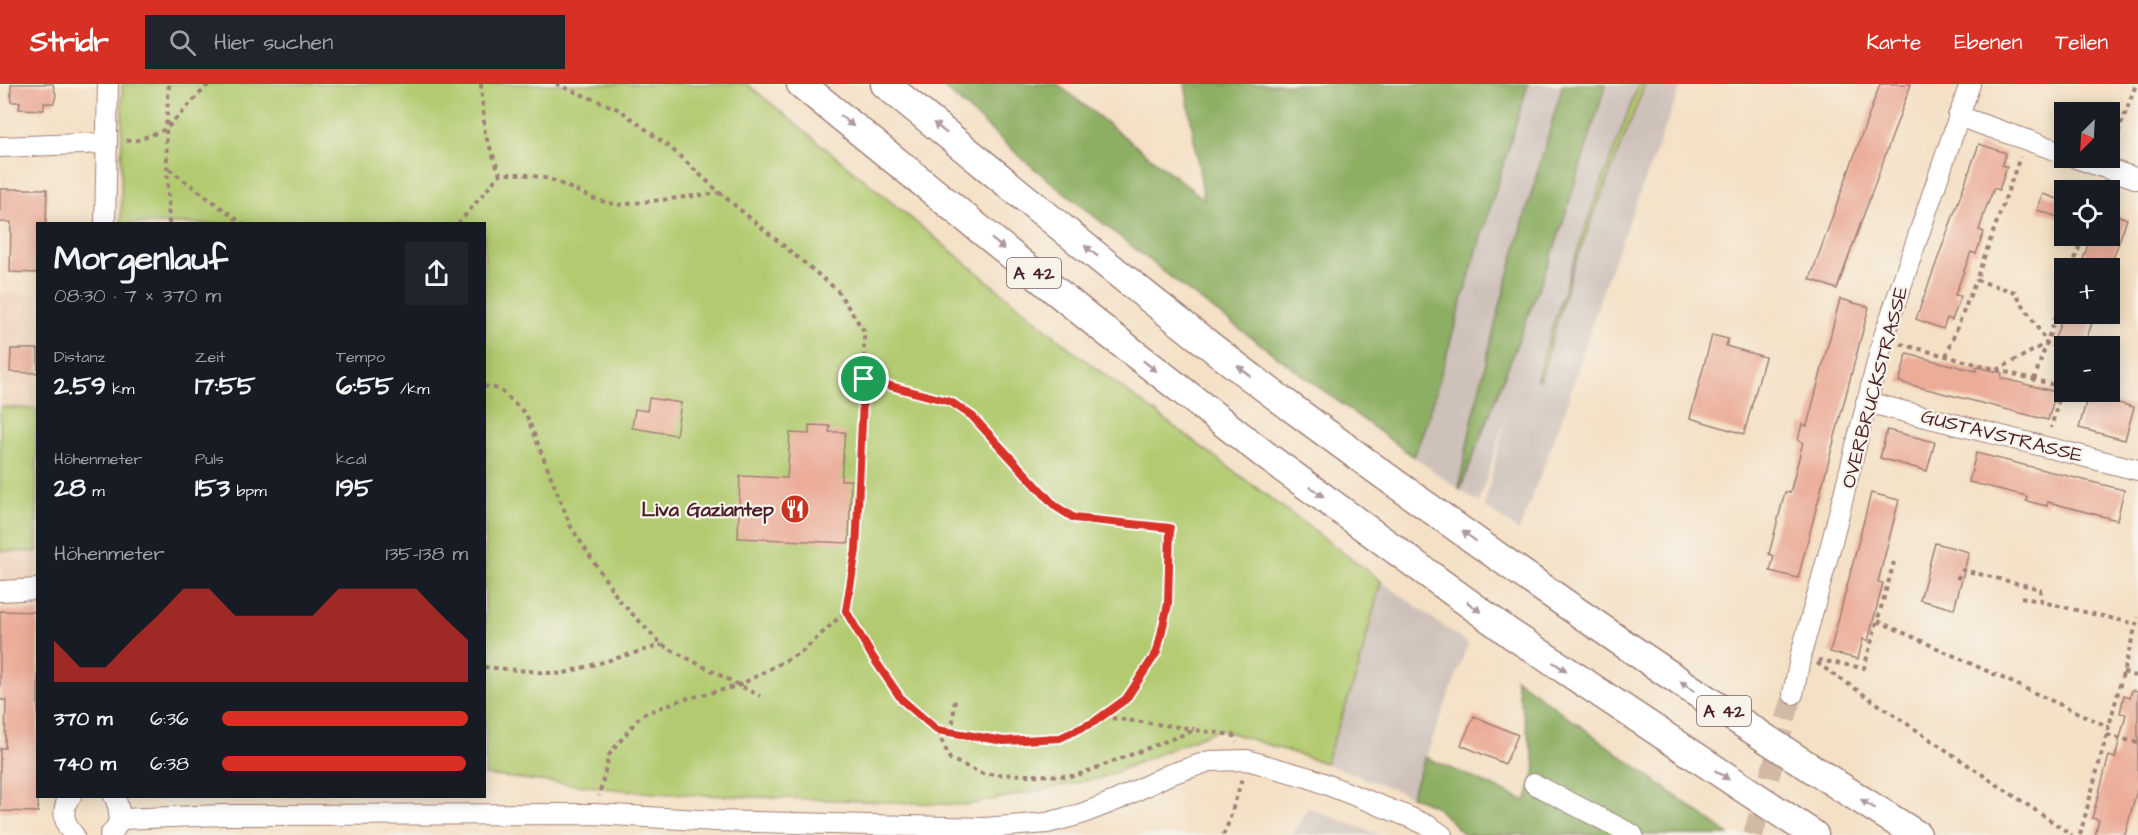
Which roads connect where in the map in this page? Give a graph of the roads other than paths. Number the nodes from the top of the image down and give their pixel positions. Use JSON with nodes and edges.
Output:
{"nodes":[{"id":1,"x":108,"y":84,"type":"edge"},
{"id":2,"x":801,"y":84,"type":"edge"},
{"id":3,"x":885,"y":84,"type":"edge"},
{"id":4,"x":1970,"y":84,"type":"edge"},
{"id":5,"x":1958,"y":116,"type":"junction"},
{"id":6,"x":107,"y":143,"type":"junction"},
{"id":7,"x":0,"y":147,"type":"edge"},
{"id":8,"x":2054,"y":150,"type":"edge"},
{"id":9,"x":2106,"y":168,"type":"edge"},
{"id":10,"x":2138,"y":179,"type":"edge"},
{"id":11,"x":105,"y":222,"type":"edge"},
{"id":12,"x":1866,"y":402,"type":"junction"},
{"id":13,"x":2138,"y":470,"type":"edge"},
{"id":14,"x":36,"y":589,"type":"edge"},
{"id":15,"x":0,"y":591,"type":"edge"},
{"id":16,"x":1793,"y":694,"type":"tunnel mouth"},
{"id":17,"x":1534,"y":784,"type":"dead end"},
{"id":18,"x":69,"y":798,"type":"edge"},
{"id":19,"x":115,"y":798,"type":"edge"},
{"id":20,"x":176,"y":826,"type":"edge"},
{"id":21,"x":115,"y":827,"type":"edge"},
{"id":22,"x":715,"y":828,"type":"edge"},
{"id":23,"x":66,"y":833,"type":"edge"},
{"id":24,"x":1442,"y":835,"type":"edge"},
{"id":25,"x":1634,"y":835,"type":"edge"},
{"id":26,"x":1814,"y":835,"type":"edge"},
{"id":27,"x":1917,"y":835,"type":"edge"}],
"edges":[{"from":1,"to":6,"type":"street"},
{"from":2,"to":26,"type":"highway","number":"A 42","one_way":true},
{"from":27,"to":3,"type":"highway","number":"A 42","one_way":true},
{"from":4,"to":5,"type":"street","name":"OVERBRUCKSTRASSE"},
{"from":5,"to":8,"type":"street"},
{"from":5,"to":12,"type":"street","name":"OVERBRUCKSTRASSE"},
{"from":6,"to":7,"type":"street"},
{"from":6,"to":11,"type":"street"},
{"from":9,"to":10,"type":"street"},
{"from":12,"to":13,"type":"street","name":"GUSTAVSTRASSE"},
{"from":12,"to":16,"type":"street","name":"OVERBRUCKSTRASSE"},
{"from":14,"to":15,"type":"street"},
{"from":17,"to":25,"type":"street"},
{"from":18,"to":23,"type":"street"},
{"from":19,"to":21,"type":"street"},
{"from":20,"to":21,"type":"street"},
{"from":20,"to":22,"type":"street"},
{"from":22,"to":24,"type":"street"}]}
